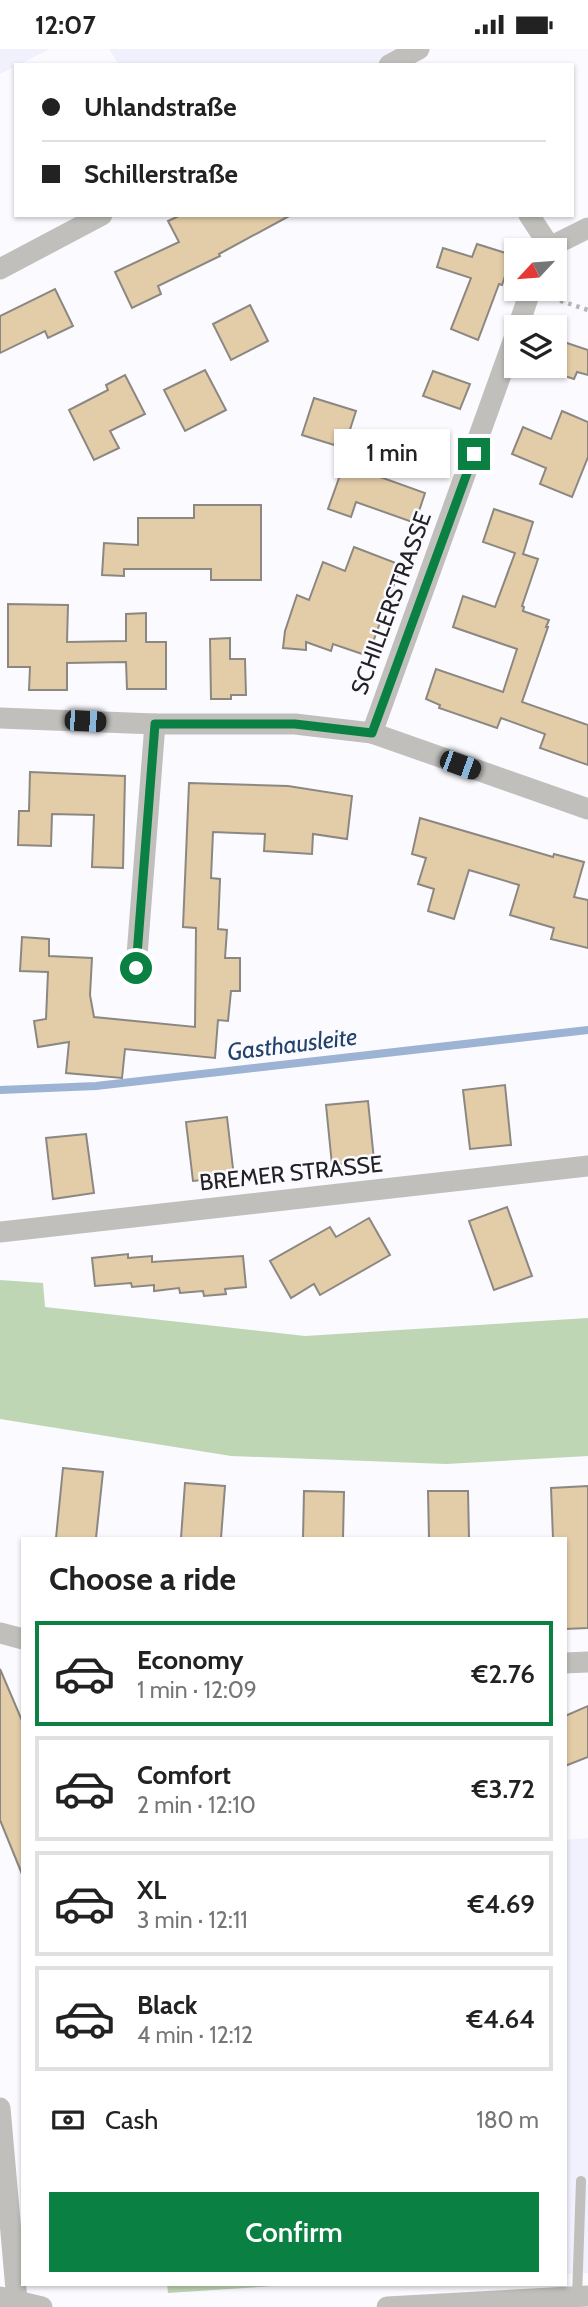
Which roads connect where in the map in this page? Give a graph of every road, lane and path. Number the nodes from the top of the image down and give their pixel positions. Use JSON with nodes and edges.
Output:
{"nodes":[{"id":1,"x":419,"y":49,"type":"edge"},
{"id":2,"x":393,"y":63,"type":"edge"},
{"id":3,"x":98,"y":217,"type":"edge"},
{"id":4,"x":530,"y":217,"type":"edge"},
{"id":5,"x":588,"y":228,"type":"edge"},
{"id":6,"x":543,"y":238,"type":"edge"},
{"id":7,"x":567,"y":239,"type":"edge"},
{"id":8,"x":0,"y":269,"type":"edge"},
{"id":9,"x":562,"y":301,"type":"edge"},
{"id":10,"x":588,"y":310,"type":"edge"},
{"id":11,"x":504,"y":366,"type":"edge"},
{"id":12,"x":0,"y":718,"type":"edge"},
{"id":13,"x":155,"y":724,"type":"junction"},
{"id":14,"x":372,"y":733,"type":"junction"},
{"id":15,"x":588,"y":809,"type":"edge"},
{"id":16,"x":136,"y":968,"type":"dead end"},
{"id":17,"x":588,"y":1166,"type":"edge"},
{"id":18,"x":0,"y":1233,"type":"edge"},
{"id":19,"x":0,"y":1633,"type":"edge"},
{"id":20,"x":21,"y":1638,"type":"edge"},
{"id":21,"x":588,"y":1662,"type":"edge"},
{"id":22,"x":567,"y":1663,"type":"edge"},
{"id":23,"x":0,"y":2108,"type":"edge"},
{"id":24,"x":581,"y":2181,"type":"dead end"},
{"id":25,"x":583,"y":2297,"type":"edge"},
{"id":26,"x":8,"y":2299,"type":"edge"},
{"id":27,"x":42,"y":2307,"type":"edge"},
{"id":28,"x":387,"y":2307,"type":"edge"}],
"edges":[{"from":1,"to":2,"type":"street"},
{"from":3,"to":8,"type":"street"},
{"from":4,"to":6,"type":"street"},
{"from":5,"to":7,"type":"street"},
{"from":9,"to":10,"type":"path"},
{"from":11,"to":14,"type":"street","name":"SCHILLERSTRASSE"},
{"from":12,"to":13,"type":"street"},
{"from":13,"to":14,"type":"street"},
{"from":13,"to":16,"type":"street"},
{"from":14,"to":15,"type":"street"},
{"from":17,"to":18,"type":"street","name":"BREMER STRASSE"},
{"from":19,"to":20,"type":"street"},
{"from":21,"to":22,"type":"street"},
{"from":23,"to":26,"type":"street"},
{"from":24,"to":25,"type":"lane"},
{"from":25,"to":28,"type":"street"},
{"from":26,"to":27,"type":"street"}]}
